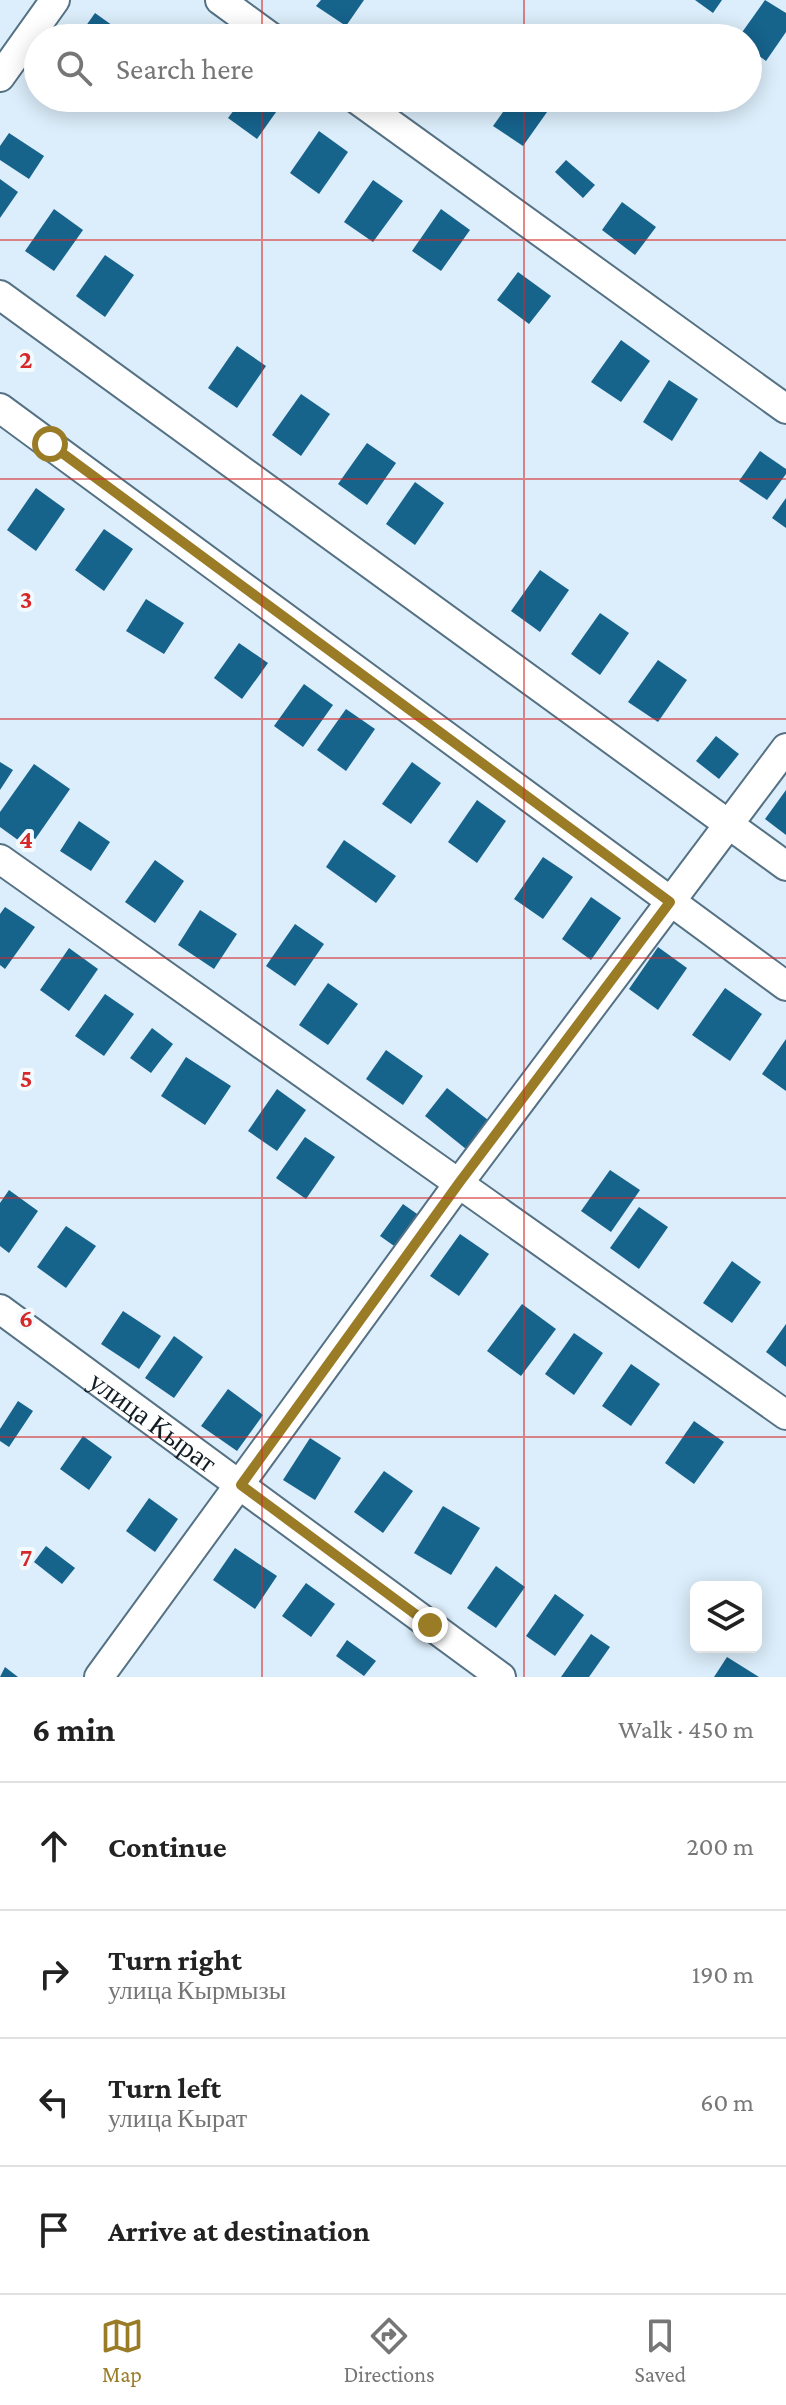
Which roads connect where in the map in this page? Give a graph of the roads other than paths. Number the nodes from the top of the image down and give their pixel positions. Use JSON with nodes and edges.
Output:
{"nodes":[{"id":1,"x":55,"y":0,"type":"edge"},
{"id":2,"x":220,"y":0,"type":"edge"},
{"id":3,"x":38,"y":24,"type":"edge"},
{"id":4,"x":253,"y":24,"type":"edge"},
{"id":5,"x":24,"y":43,"type":"edge"},
{"id":6,"x":0,"y":77,"type":"edge"},
{"id":7,"x":374,"y":112,"type":"edge"},
{"id":8,"x":0,"y":295,"type":"edge"},
{"id":9,"x":0,"y":408,"type":"edge"},
{"id":10,"x":786,"y":409,"type":"edge"},
{"id":11,"x":786,"y":748,"type":"edge"},
{"id":12,"x":729,"y":824,"type":"junction"},
{"id":13,"x":0,"y":859,"type":"edge"},
{"id":14,"x":786,"y":866,"type":"edge"},
{"id":15,"x":670,"y":902,"type":"junction"},
{"id":16,"x":786,"y":986,"type":"edge"},
{"id":17,"x":459,"y":1183,"type":"junction"},
{"id":18,"x":0,"y":1309,"type":"edge"},
{"id":19,"x":786,"y":1415,"type":"edge"},
{"id":20,"x":241,"y":1485,"type":"junction"},
{"id":21,"x":99,"y":1677,"type":"edge"},
{"id":22,"x":501,"y":1677,"type":"edge"}],
"edges":[{"from":1,"to":3,"type":"street"},
{"from":2,"to":4,"type":"street"},
{"from":5,"to":6,"type":"street"},
{"from":7,"to":10,"type":"street"},
{"from":8,"to":12,"type":"street"},
{"from":9,"to":15,"type":"street"},
{"from":11,"to":12,"type":"street"},
{"from":12,"to":14,"type":"street"},
{"from":12,"to":15,"type":"street"},
{"from":13,"to":17,"type":"street"},
{"from":15,"to":16,"type":"street"},
{"from":15,"to":17,"type":"street"},
{"from":17,"to":19,"type":"street"},
{"from":17,"to":20,"type":"street"},
{"from":18,"to":20,"type":"street","name":"улица Кырат"},
{"from":20,"to":21,"type":"street"},
{"from":20,"to":22,"type":"street","name":"улица Кырат"}]}
